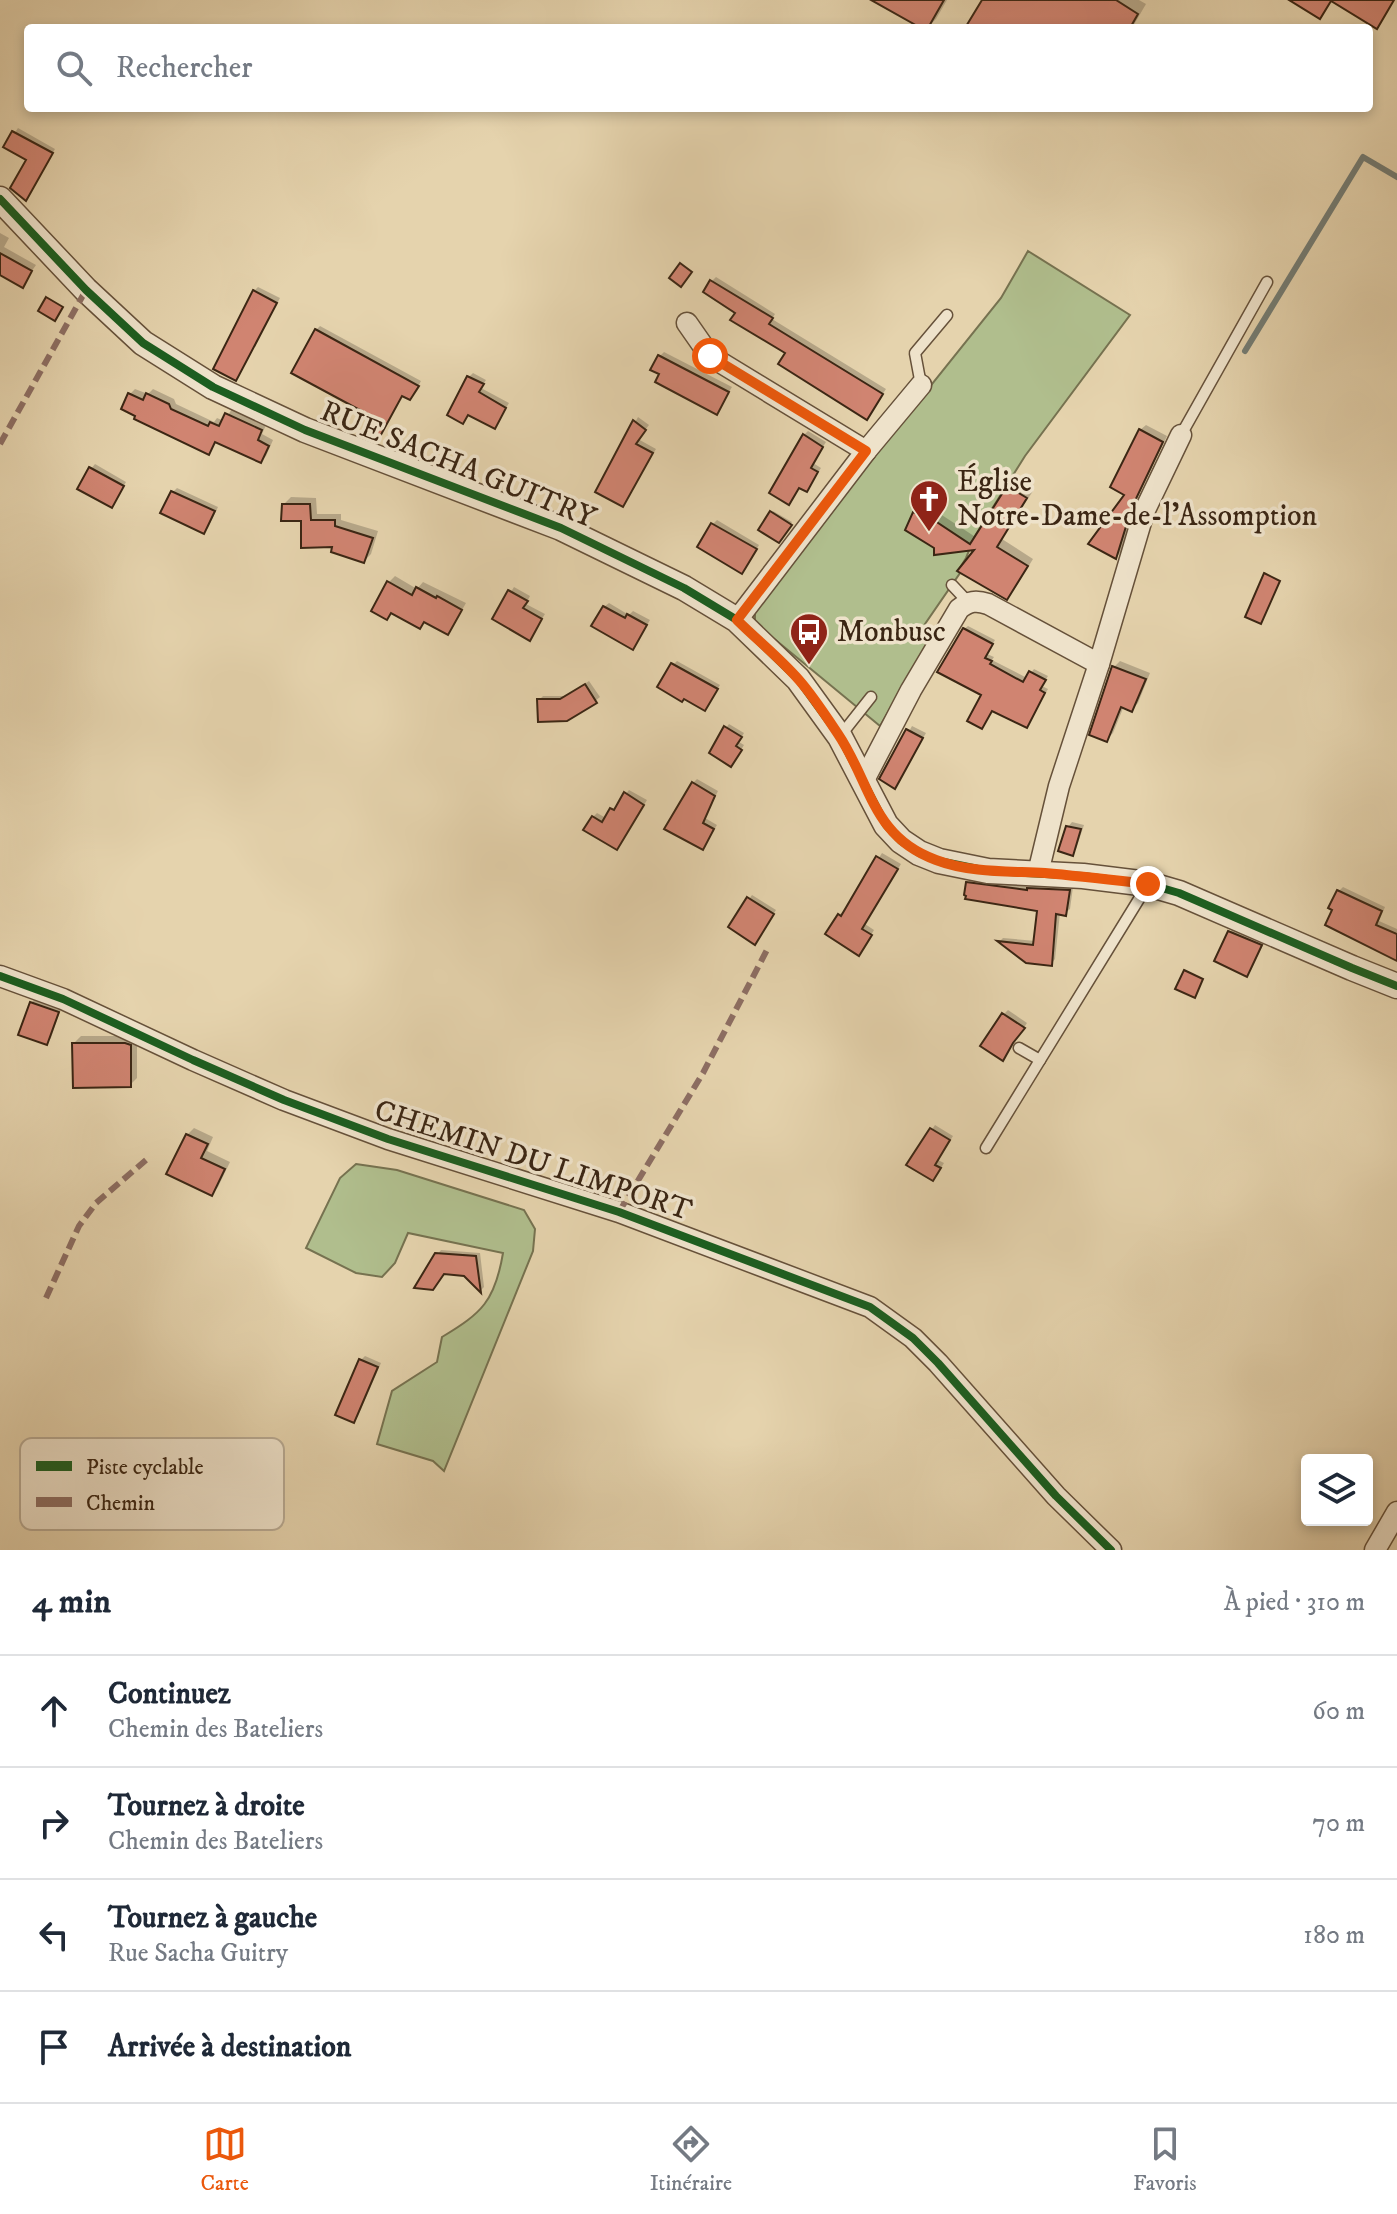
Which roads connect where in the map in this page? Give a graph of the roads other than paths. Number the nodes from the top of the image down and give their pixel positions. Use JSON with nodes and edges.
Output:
{"nodes":[{"id":1,"x":0,"y":199,"type":"edge"},
{"id":2,"x":1267,"y":282,"type":"dead end"},
{"id":3,"x":947,"y":315,"type":"dead end"},
{"id":4,"x":687,"y":323,"type":"dead end"},
{"id":5,"x":921,"y":385,"type":"joint"},
{"id":6,"x":1181,"y":435,"type":"joint"},
{"id":7,"x":866,"y":451,"type":"junction"},
{"id":8,"x":952,"y":585,"type":"dead end"},
{"id":9,"x":968,"y":602,"type":"junction"},
{"id":10,"x":737,"y":620,"type":"junction"},
{"id":11,"x":1099,"y":664,"type":"junction"},
{"id":12,"x":871,"y":697,"type":"dead end"},
{"id":13,"x":840,"y":737,"type":"junction"},
{"id":14,"x":863,"y":782,"type":"junction"},
{"id":15,"x":1038,"y":873,"type":"junction"},
{"id":16,"x":1148,"y":884,"type":"junction"},
{"id":17,"x":0,"y":976,"type":"edge"},
{"id":18,"x":1397,"y":986,"type":"edge"},
{"id":19,"x":1019,"y":1048,"type":"dead end"},
{"id":20,"x":1040,"y":1060,"type":"junction"},
{"id":21,"x":986,"y":1148,"type":"dead end"},
{"id":22,"x":1397,"y":1512,"type":"edge"},
{"id":23,"x":1111,"y":1550,"type":"edge"},
{"id":24,"x":1375,"y":1550,"type":"edge"}],
"edges":[{"from":1,"to":10,"type":"street","name":"RUE SACHA GUITRY"},
{"from":2,"to":6,"type":"lane"},
{"from":3,"to":5,"type":"lane"},
{"from":4,"to":7,"type":"street"},
{"from":5,"to":7,"type":"street"},
{"from":6,"to":11,"type":"street"},
{"from":7,"to":10,"type":"street"},
{"from":8,"to":9,"type":"lane"},
{"from":9,"to":11,"type":"street"},
{"from":9,"to":14,"type":"street"},
{"from":10,"to":13,"type":"street","name":"RUE SACHA GUITRY"},
{"from":11,"to":15,"type":"street"},
{"from":12,"to":13,"type":"lane"},
{"from":13,"to":14,"type":"street","name":"RUE SACHA GUITRY"},
{"from":14,"to":15,"type":"street","name":"RUE SACHA GUITRY"},
{"from":15,"to":16,"type":"street","name":"RUE SACHA GUITRY"},
{"from":16,"to":18,"type":"street","name":"RUE SACHA GUITRY"},
{"from":16,"to":20,"type":"lane"},
{"from":17,"to":23,"type":"street","name":"CHEMIN DU LIMPORT"},
{"from":19,"to":20,"type":"lane"},
{"from":20,"to":21,"type":"lane"},
{"from":22,"to":24,"type":"street"}]}
